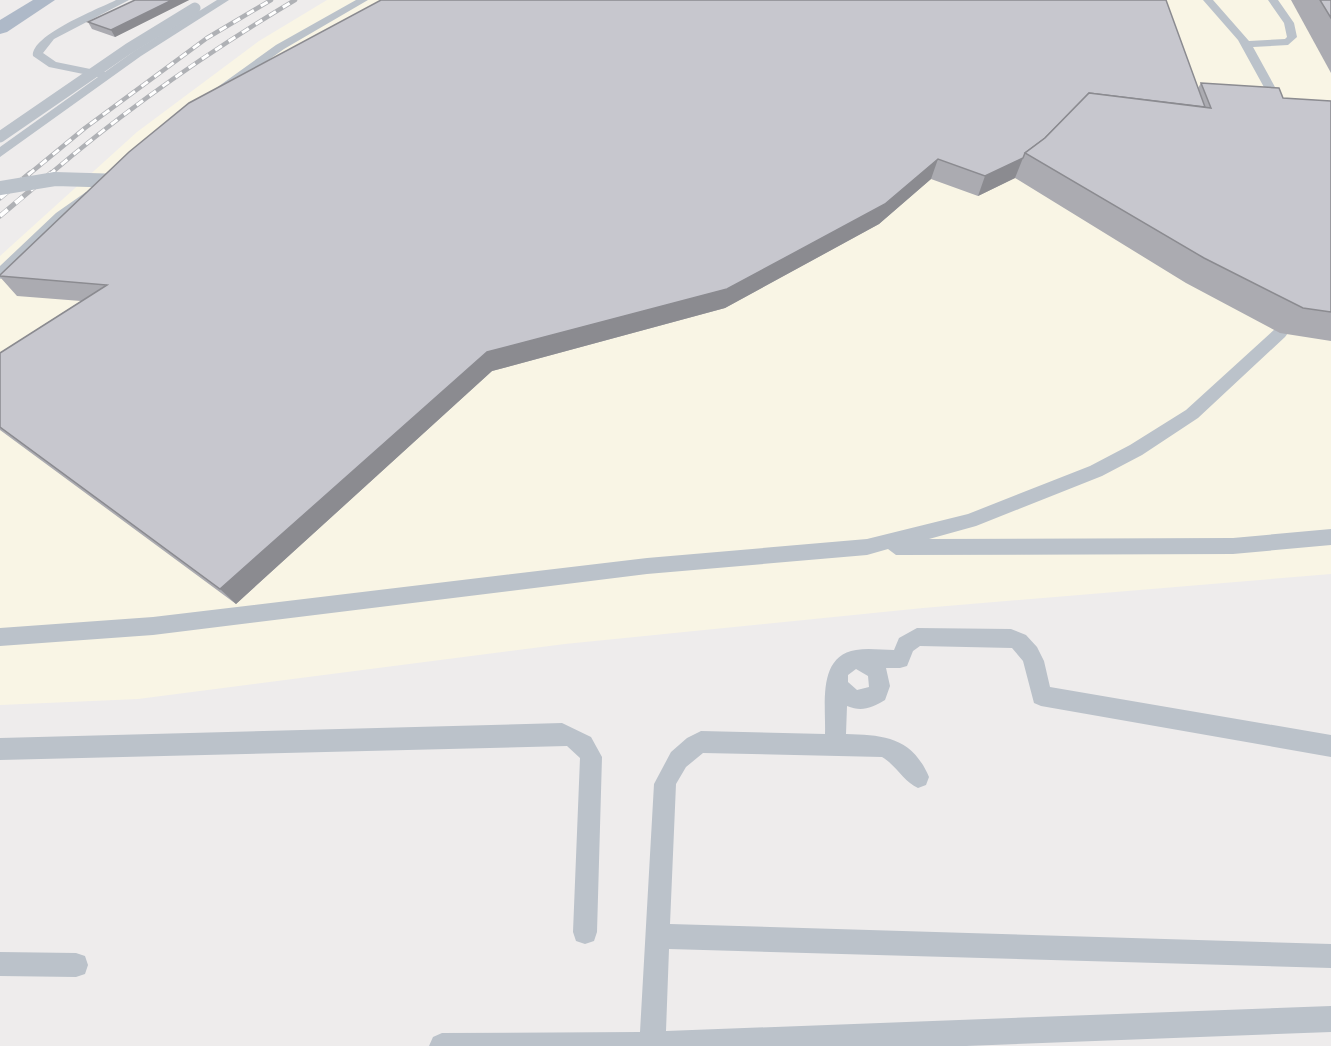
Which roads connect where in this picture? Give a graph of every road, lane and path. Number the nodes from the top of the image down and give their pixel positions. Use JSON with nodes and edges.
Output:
{"nodes":[{"id":1,"x":46,"y":0,"type":"edge"},
{"id":2,"x":124,"y":0,"type":"edge"},
{"id":3,"x":209,"y":0,"type":"edge"},
{"id":4,"x":224,"y":0,"type":"edge"},
{"id":5,"x":363,"y":0,"type":"edge"},
{"id":6,"x":1208,"y":0,"type":"edge"},
{"id":7,"x":1273,"y":0,"type":"edge"},
{"id":8,"x":0,"y":28,"type":"edge"},
{"id":9,"x":1246,"y":44,"type":"junction"},
{"id":10,"x":107,"y":76,"type":"junction"},
{"id":11,"x":209,"y":98,"type":"edge"},
{"id":12,"x":1288,"y":118,"type":"edge"},
{"id":13,"x":0,"y":137,"type":"edge"},
{"id":14,"x":0,"y":153,"type":"edge"},
{"id":15,"x":122,"y":167,"type":"edge"},
{"id":16,"x":131,"y":182,"type":"edge"},
{"id":17,"x":0,"y":188,"type":"edge"},
{"id":18,"x":0,"y":274,"type":"edge"},
{"id":19,"x":1280,"y":333,"type":"dead end"},
{"id":20,"x":1331,"y":537,"type":"edge"},
{"id":21,"x":867,"y":547,"type":"junction"},
{"id":22,"x":0,"y":637,"type":"edge"},
{"id":23,"x":855,"y":659,"type":"junction"},
{"id":24,"x":837,"y":681,"type":"junction"},
{"id":25,"x":835,"y":745,"type":"junction"},
{"id":26,"x":1331,"y":746,"type":"edge"},
{"id":27,"x":0,"y":749,"type":"edge"},
{"id":28,"x":918,"y":777,"type":"dead end"},
{"id":29,"x":585,"y":932,"type":"dead end"},
{"id":30,"x":658,"y":936,"type":"junction"},
{"id":31,"x":1331,"y":956,"type":"edge"},
{"id":32,"x":0,"y":964,"type":"edge"},
{"id":33,"x":76,"y":965,"type":"dead end"},
{"id":34,"x":1331,"y":1019,"type":"edge"},
{"id":35,"x":652,"y":1045,"type":"edge"},
{"id":36,"x":442,"y":1046,"type":"edge"}],
"edges":[{"from":1,"to":8,"type":"main road"},
{"from":2,"to":10,"type":"lane"},
{"from":3,"to":13,"type":"lane","bridge":true},
{"from":4,"to":10,"type":"lane"},
{"from":5,"to":11,"type":"lane"},
{"from":6,"to":9,"type":"lane"},
{"from":7,"to":9,"type":"lane"},
{"from":9,"to":12,"type":"lane"},
{"from":10,"to":14,"type":"lane"},
{"from":15,"to":18,"type":"lane"},
{"from":16,"to":17,"type":"lane","bridge":true},
{"from":19,"to":21,"type":"lane"},
{"from":20,"to":21,"type":"lane"},
{"from":21,"to":22,"type":"lane"},
{"from":23,"to":24,"type":"lane"},
{"from":23,"to":24,"type":"lane"},
{"from":23,"to":26,"type":"lane"},
{"from":24,"to":25,"type":"lane"},
{"from":25,"to":28,"type":"lane"},
{"from":25,"to":30,"type":"lane"},
{"from":27,"to":29,"type":"lane"},
{"from":30,"to":31,"type":"lane"},
{"from":30,"to":35,"type":"lane"},
{"from":32,"to":33,"type":"lane"},
{"from":34,"to":35,"type":"lane"},
{"from":35,"to":36,"type":"lane"}]}
